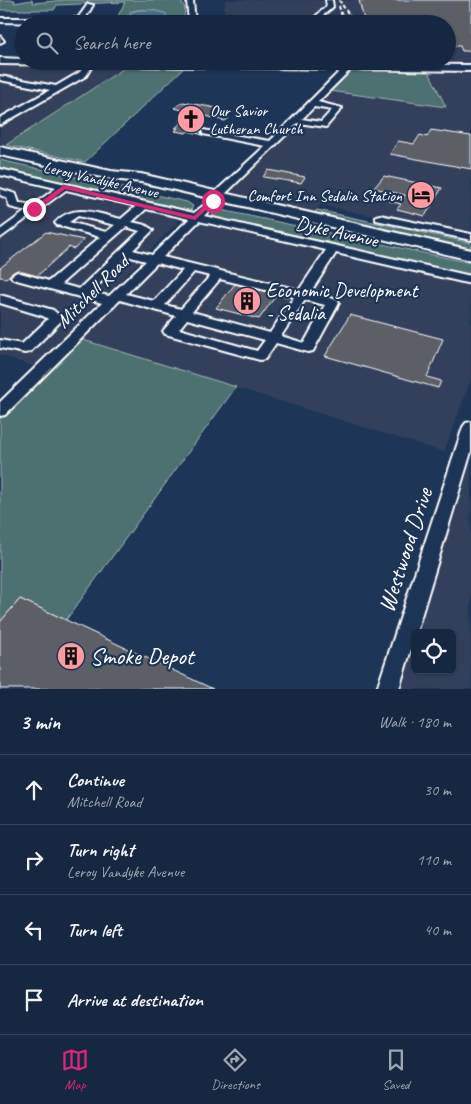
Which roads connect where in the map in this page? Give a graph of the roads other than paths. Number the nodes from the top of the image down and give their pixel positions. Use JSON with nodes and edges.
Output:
{"nodes":[{"id":1,"x":329,"y":0,"type":"edge"},
{"id":2,"x":188,"y":1,"type":"edge"},
{"id":3,"x":90,"y":5,"type":"dead end"},
{"id":4,"x":84,"y":15,"type":"edge"},
{"id":5,"x":191,"y":15,"type":"edge"},
{"id":6,"x":320,"y":15,"type":"edge"},
{"id":7,"x":0,"y":20,"type":"edge"},
{"id":8,"x":15,"y":20,"type":"edge"},
{"id":9,"x":0,"y":61,"type":"edge"},
{"id":10,"x":15,"y":61,"type":"edge"},
{"id":11,"x":456,"y":67,"type":"edge"},
{"id":12,"x":471,"y":68,"type":"edge"},
{"id":13,"x":86,"y":70,"type":"edge"},
{"id":14,"x":343,"y":70,"type":"edge"},
{"id":15,"x":0,"y":78,"type":"edge"},
{"id":16,"x":58,"y":89,"type":"junction"},
{"id":17,"x":312,"y":104,"type":"junction"},
{"id":18,"x":295,"y":120,"type":"junction"},
{"id":19,"x":0,"y":122,"type":"edge"},
{"id":20,"x":206,"y":132,"type":"dead end"},
{"id":21,"x":271,"y":144,"type":"junction"},
{"id":22,"x":0,"y":151,"type":"edge"},
{"id":23,"x":0,"y":172,"type":"edge"},
{"id":24,"x":64,"y":187,"type":"junction"},
{"id":25,"x":0,"y":192,"type":"edge"},
{"id":26,"x":215,"y":198,"type":"junction"},
{"id":27,"x":143,"y":206,"type":"junction"},
{"id":28,"x":34,"y":209,"type":"junction"},
{"id":29,"x":195,"y":218,"type":"junction"},
{"id":30,"x":380,"y":218,"type":"dead end"},
{"id":31,"x":123,"y":223,"type":"junction"},
{"id":32,"x":0,"y":235,"type":"edge"},
{"id":33,"x":108,"y":236,"type":"junction"},
{"id":34,"x":471,"y":237,"type":"edge"},
{"id":35,"x":333,"y":249,"type":"junction"},
{"id":36,"x":125,"y":252,"type":"junction"},
{"id":37,"x":471,"y":255,"type":"edge"},
{"id":38,"x":154,"y":258,"type":"junction"},
{"id":39,"x":191,"y":268,"type":"junction"},
{"id":40,"x":218,"y":274,"type":"junction"},
{"id":41,"x":17,"y":276,"type":"dead end"},
{"id":42,"x":471,"y":280,"type":"edge"},
{"id":43,"x":52,"y":285,"type":"junction"},
{"id":44,"x":82,"y":292,"type":"junction"},
{"id":45,"x":302,"y":295,"type":"junction"},
{"id":46,"x":114,"y":298,"type":"junction"},
{"id":47,"x":0,"y":300,"type":"edge"},
{"id":48,"x":157,"y":306,"type":"junction"},
{"id":49,"x":184,"y":314,"type":"junction"},
{"id":50,"x":273,"y":338,"type":"junction"},
{"id":51,"x":0,"y":344,"type":"edge"},
{"id":52,"x":0,"y":411,"type":"edge"},
{"id":53,"x":471,"y":427,"type":"edge"},
{"id":54,"x":388,"y":689,"type":"edge"}],
"edges":[{"from":1,"to":6,"type":"street"},
{"from":2,"to":5,"type":"street"},
{"from":3,"to":4,"type":"street"},
{"from":7,"to":8,"type":"street"},
{"from":9,"to":10,"type":"main road"},
{"from":11,"to":12,"type":"main road"},
{"from":13,"to":16,"type":"street"},
{"from":14,"to":17,"type":"street","name":"Mitchell Road"},
{"from":15,"to":16,"type":"street"},
{"from":16,"to":19,"type":"street"},
{"from":17,"to":18,"type":"street","name":"Mitchell Road"},
{"from":17,"to":18,"type":"street"},
{"from":18,"to":21,"type":"street","name":"Mitchell Road"},
{"from":20,"to":21,"type":"street"},
{"from":21,"to":26,"type":"street","name":"Mitchell Road"},
{"from":22,"to":26,"type":"highway"},
{"from":23,"to":24,"type":"street","name":"Leroy Vandyke Avenue"},
{"from":24,"to":27,"type":"street","name":"Leroy Vandyke Avenue"},
{"from":24,"to":28,"type":"street"},
{"from":25,"to":28,"type":"street"},
{"from":26,"to":29,"type":"street","name":"Mitchell Road"},
{"from":26,"to":37,"type":"highway"},
{"from":27,"to":29,"type":"street","name":"Leroy Vandyke Avenue"},
{"from":27,"to":31,"type":"street"},
{"from":28,"to":32,"type":"street"},
{"from":29,"to":35,"type":"street","name":"Dyke Avenue"},
{"from":29,"to":38,"type":"street","name":"Mitchell Road"},
{"from":30,"to":34,"type":"street"},
{"from":31,"to":33,"type":"street"},
{"from":31,"to":33,"type":"street"},
{"from":31,"to":36,"type":"street"},
{"from":33,"to":43,"type":"street"},
{"from":35,"to":42,"type":"street","name":"Dyke Avenue"},
{"from":35,"to":45,"type":"street"},
{"from":36,"to":38,"type":"street"},
{"from":36,"to":44,"type":"street"},
{"from":38,"to":39,"type":"street"},
{"from":38,"to":46,"type":"street","name":"Mitchell Road"},
{"from":39,"to":40,"type":"street"},
{"from":39,"to":48,"type":"street"},
{"from":40,"to":45,"type":"street"},
{"from":40,"to":49,"type":"street"},
{"from":41,"to":43,"type":"street"},
{"from":43,"to":44,"type":"street"},
{"from":44,"to":46,"type":"street"},
{"from":45,"to":50,"type":"street"},
{"from":45,"to":50,"type":"street"},
{"from":46,"to":48,"type":"street"},
{"from":46,"to":52,"type":"street","name":"Mitchell Road"},
{"from":47,"to":51,"type":"street"},
{"from":48,"to":49,"type":"street"},
{"from":49,"to":50,"type":"street"},
{"from":49,"to":50,"type":"street"},
{"from":53,"to":54,"type":"street","name":"Westwood Drive"}]}
